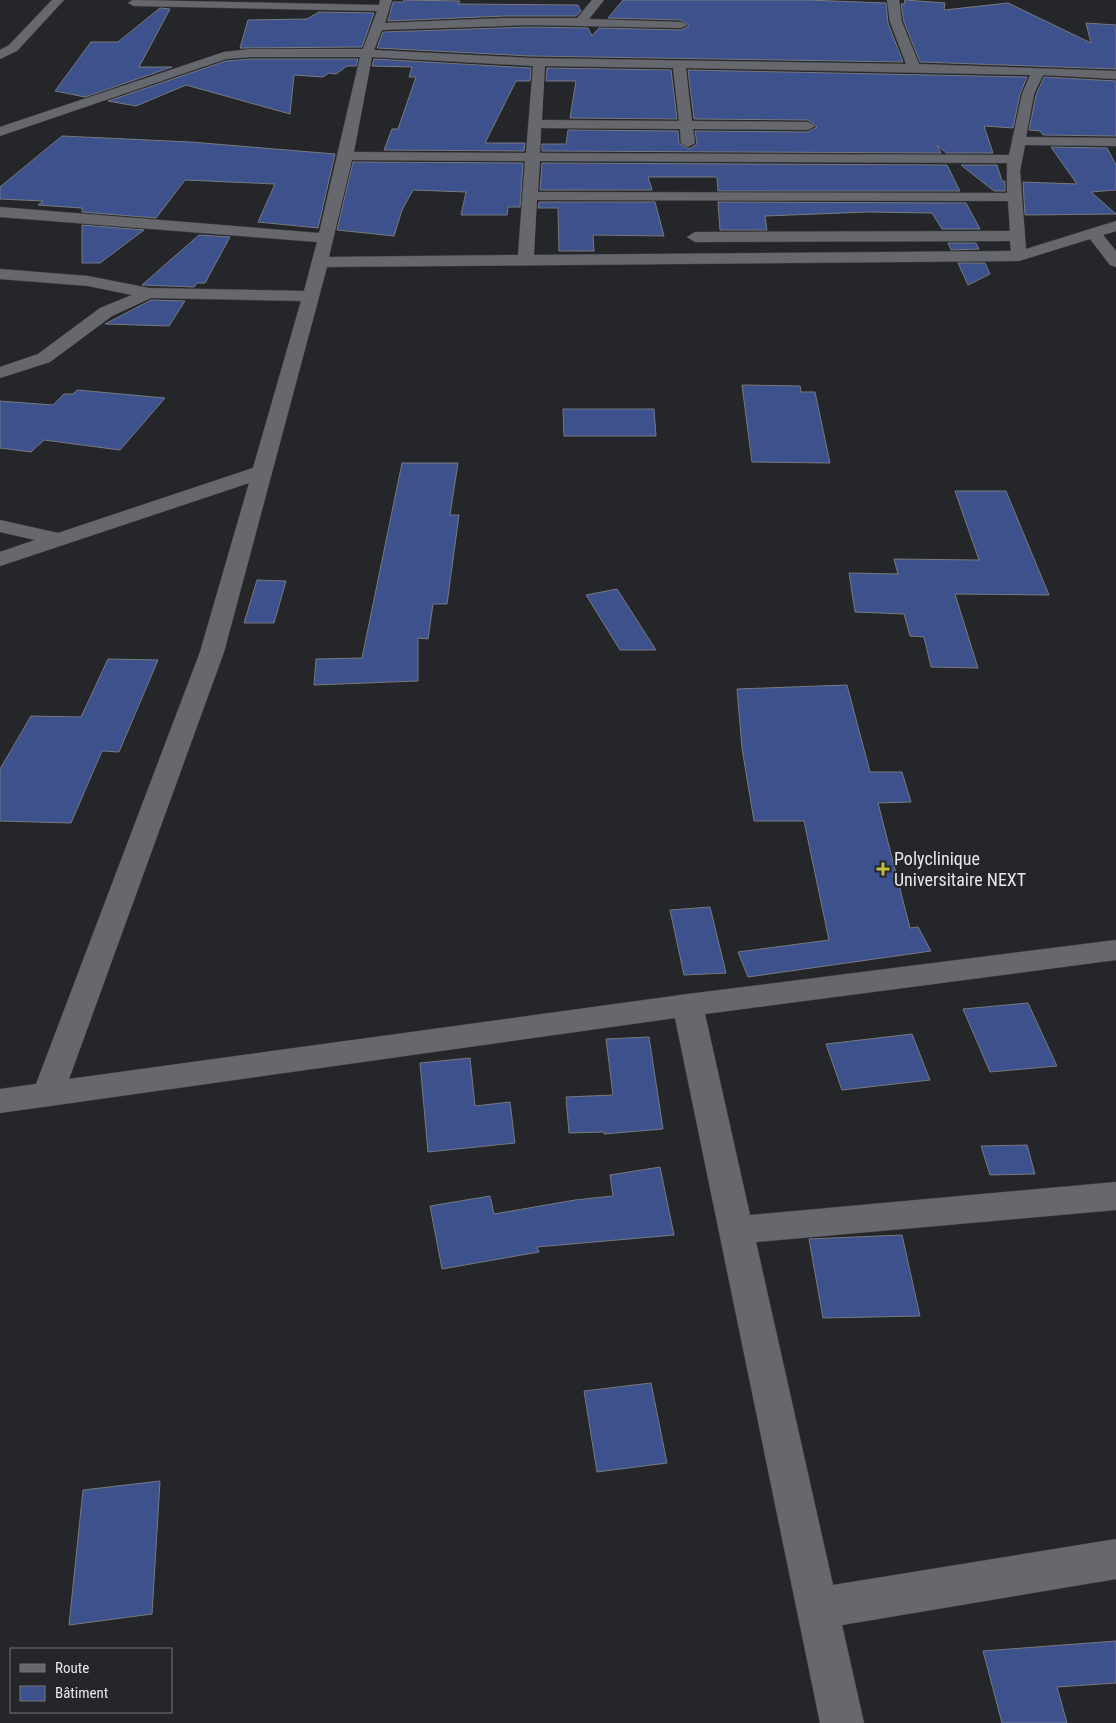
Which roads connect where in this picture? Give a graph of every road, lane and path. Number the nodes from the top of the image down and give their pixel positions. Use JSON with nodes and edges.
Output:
{"nodes":[{"id":1,"x":58,"y":0,"type":"edge"},
{"id":2,"x":598,"y":0,"type":"edge"},
{"id":3,"x":893,"y":0,"type":"edge"},
{"id":4,"x":133,"y":4,"type":"edge"},
{"id":5,"x":384,"y":4,"type":"edge"},
{"id":6,"x":580,"y":22,"type":"junction"},
{"id":7,"x":681,"y":25,"type":"dead end"},
{"id":8,"x":378,"y":27,"type":"junction"},
{"id":9,"x":367,"y":53,"type":"junction"},
{"id":10,"x":0,"y":55,"type":"edge"},
{"id":11,"x":539,"y":62,"type":"junction"},
{"id":12,"x":679,"y":65,"type":"junction"},
{"id":13,"x":914,"y":68,"type":"junction"},
{"id":14,"x":1038,"y":72,"type":"junction"},
{"id":15,"x":1116,"y":75,"type":"edge"},
{"id":16,"x":536,"y":124,"type":"junction"},
{"id":17,"x":686,"y":124,"type":"junction"},
{"id":18,"x":808,"y":126,"type":"dead end"},
{"id":19,"x":0,"y":132,"type":"edge"},
{"id":20,"x":1019,"y":141,"type":"junction"},
{"id":21,"x":1116,"y":142,"type":"edge"},
{"id":22,"x":346,"y":156,"type":"junction"},
{"id":23,"x":534,"y":157,"type":"junction"},
{"id":24,"x":1016,"y":159,"type":"junction"},
{"id":25,"x":691,"y":169,"type":"junction"},
{"id":26,"x":531,"y":196,"type":"junction"},
{"id":27,"x":1015,"y":197,"type":"junction"},
{"id":28,"x":694,"y":203,"type":"junction"},
{"id":29,"x":0,"y":212,"type":"edge"},
{"id":30,"x":1116,"y":226,"type":"edge"},
{"id":31,"x":1094,"y":233,"type":"junction"},
{"id":32,"x":1018,"y":236,"type":"junction"},
{"id":33,"x":326,"y":238,"type":"junction"},
{"id":34,"x":1019,"y":256,"type":"junction"},
{"id":35,"x":701,"y":259,"type":"junction"},
{"id":36,"x":526,"y":260,"type":"junction"},
{"id":37,"x":320,"y":262,"type":"junction"},
{"id":38,"x":1116,"y":262,"type":"edge"},
{"id":39,"x":0,"y":274,"type":"edge"},
{"id":40,"x":149,"y":293,"type":"junction"},
{"id":41,"x":311,"y":296,"type":"junction"},
{"id":42,"x":0,"y":374,"type":"edge"},
{"id":43,"x":262,"y":472,"type":"junction"},
{"id":44,"x":0,"y":526,"type":"edge"},
{"id":45,"x":57,"y":539,"type":"junction"},
{"id":46,"x":0,"y":559,"type":"edge"},
{"id":47,"x":1116,"y":950,"type":"edge"},
{"id":48,"x":688,"y":1004,"type":"junction"},
{"id":49,"x":48,"y":1094,"type":"junction"},
{"id":50,"x":0,"y":1101,"type":"edge"},
{"id":51,"x":1116,"y":1196,"type":"edge"},
{"id":52,"x":736,"y":1230,"type":"junction"},
{"id":53,"x":1116,"y":1559,"type":"edge"},
{"id":54,"x":817,"y":1608,"type":"junction"},
{"id":55,"x":842,"y":1723,"type":"edge"}],
"edges":[{"from":1,"to":10,"type":"street"},
{"from":2,"to":6,"type":"street"},
{"from":3,"to":13,"type":"street"},
{"from":4,"to":5,"type":"street"},
{"from":5,"to":8,"type":"street"},
{"from":6,"to":7,"type":"street"},
{"from":6,"to":8,"type":"street"},
{"from":8,"to":9,"type":"street"},
{"from":9,"to":11,"type":"street"},
{"from":9,"to":19,"type":"street"},
{"from":9,"to":22,"type":"street"},
{"from":11,"to":12,"type":"street"},
{"from":11,"to":16,"type":"street"},
{"from":12,"to":13,"type":"street"},
{"from":12,"to":17,"type":"street"},
{"from":13,"to":14,"type":"street"},
{"from":14,"to":15,"type":"street"},
{"from":14,"to":20,"type":"street"},
{"from":16,"to":17,"type":"street"},
{"from":16,"to":23,"type":"street"},
{"from":17,"to":18,"type":"street"},
{"from":17,"to":25,"type":"street"},
{"from":20,"to":21,"type":"street"},
{"from":20,"to":24,"type":"street"},
{"from":22,"to":23,"type":"street"},
{"from":22,"to":33,"type":"street"},
{"from":23,"to":25,"type":"street"},
{"from":23,"to":26,"type":"street"},
{"from":24,"to":25,"type":"street"},
{"from":24,"to":27,"type":"street"},
{"from":25,"to":28,"type":"street"},
{"from":26,"to":28,"type":"street"},
{"from":26,"to":36,"type":"street"},
{"from":27,"to":28,"type":"street"},
{"from":27,"to":32,"type":"street"},
{"from":29,"to":33,"type":"street"},
{"from":30,"to":31,"type":"street"},
{"from":31,"to":34,"type":"street"},
{"from":31,"to":38,"type":"street"},
{"from":32,"to":34,"type":"street"},
{"from":32,"to":35,"type":"street"},
{"from":33,"to":37,"type":"street"},
{"from":34,"to":35,"type":"street"},
{"from":35,"to":36,"type":"street"},
{"from":36,"to":37,"type":"street"},
{"from":37,"to":41,"type":"street"},
{"from":39,"to":40,"type":"street"},
{"from":40,"to":41,"type":"street"},
{"from":40,"to":42,"type":"street"},
{"from":41,"to":43,"type":"street"},
{"from":43,"to":45,"type":"street"},
{"from":43,"to":49,"type":"street"},
{"from":44,"to":45,"type":"street"},
{"from":45,"to":46,"type":"street"},
{"from":47,"to":48,"type":"street"},
{"from":48,"to":49,"type":"street"},
{"from":48,"to":52,"type":"street"},
{"from":49,"to":50,"type":"street"},
{"from":51,"to":52,"type":"street"},
{"from":52,"to":54,"type":"street"},
{"from":53,"to":54,"type":"street"},
{"from":54,"to":55,"type":"street"}]}
